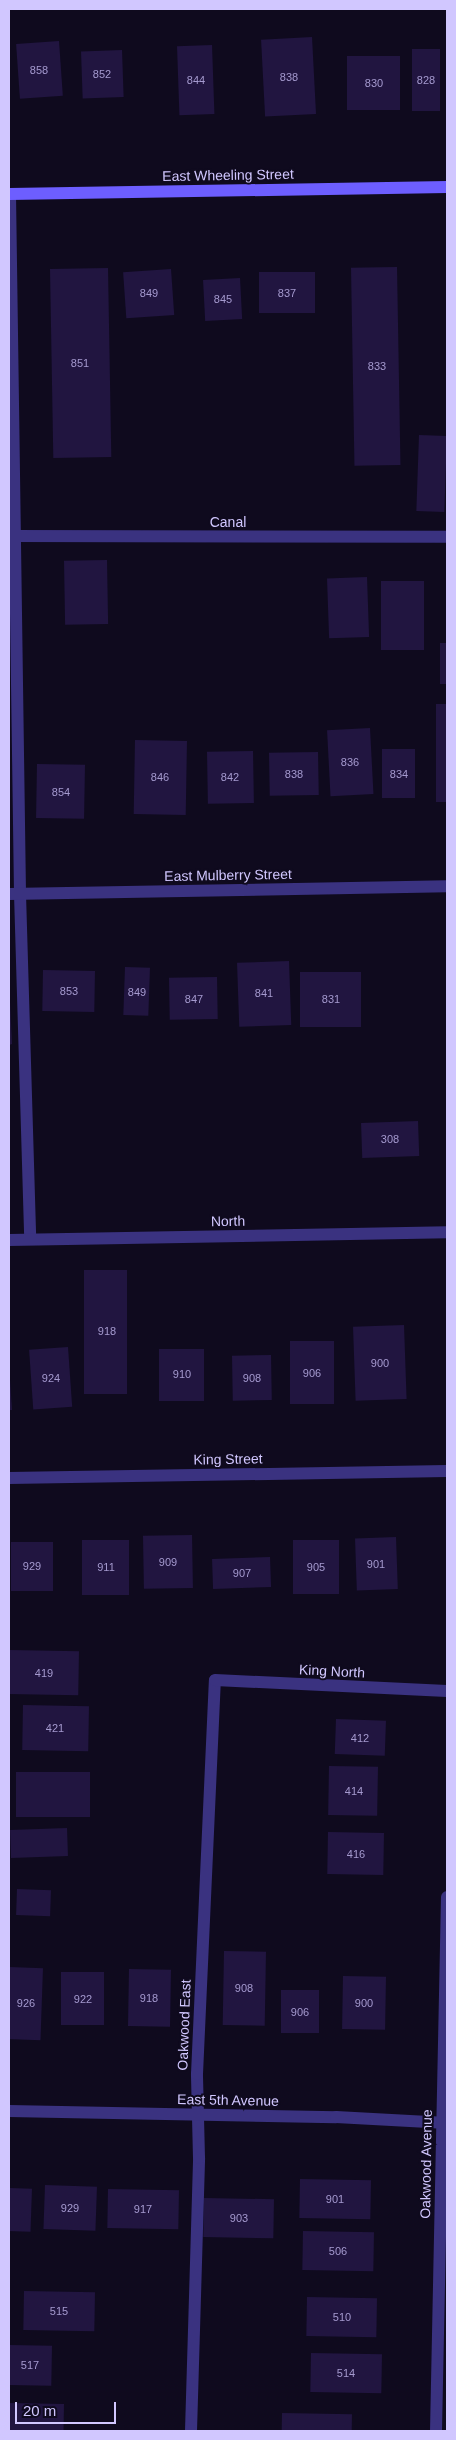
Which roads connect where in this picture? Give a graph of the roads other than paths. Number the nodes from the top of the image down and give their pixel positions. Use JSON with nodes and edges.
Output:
{"nodes":[{"id":1,"x":447,"y":187,"type":"edge"},
{"id":2,"x":9,"y":194,"type":"edge"},
{"id":3,"x":13,"y":536,"type":"edge"},
{"id":4,"x":447,"y":537,"type":"edge"},
{"id":5,"x":447,"y":886,"type":"edge"},
{"id":6,"x":14,"y":894,"type":"edge"},
{"id":7,"x":447,"y":1232,"type":"edge"},
{"id":8,"x":30,"y":1239,"type":"junction"},
{"id":9,"x":9,"y":1240,"type":"edge"},
{"id":10,"x":447,"y":1471,"type":"edge"},
{"id":11,"x":9,"y":1478,"type":"edge"},
{"id":12,"x":214,"y":1680,"type":"joint"},
{"id":13,"x":447,"y":1691,"type":"edge"},
{"id":14,"x":447,"y":1898,"type":"edge"},
{"id":15,"x":9,"y":2110,"type":"edge"},
{"id":16,"x":199,"y":2114,"type":"junction"},
{"id":17,"x":445,"y":2123,"type":"edge"},
{"id":18,"x":191,"y":2431,"type":"edge"},
{"id":19,"x":436,"y":2431,"type":"edge"}],
"edges":[{"from":1,"to":2,"type":"street","name":"East Wheeling Street"},
{"from":2,"to":3,"type":"street"},
{"from":3,"to":4,"type":"street","name":"Canal"},
{"from":3,"to":6,"type":"street"},
{"from":5,"to":6,"type":"street","name":"East Mulberry Street"},
{"from":6,"to":8,"type":"street"},
{"from":7,"to":8,"type":"street","name":"North"},
{"from":8,"to":9,"type":"street","name":"North"},
{"from":10,"to":11,"type":"street","name":"King Street"},
{"from":12,"to":13,"type":"street","name":"King North"},
{"from":12,"to":16,"type":"street","name":"Oakwood East"},
{"from":14,"to":17,"type":"street","name":"Oakwood Avenue"},
{"from":15,"to":16,"type":"street","name":"East 5th Avenue"},
{"from":16,"to":17,"type":"street","name":"East 5th Avenue"},
{"from":16,"to":18,"type":"street","name":"Oakwood East"},
{"from":17,"to":19,"type":"street","name":"Oakwood Avenue"}]}
